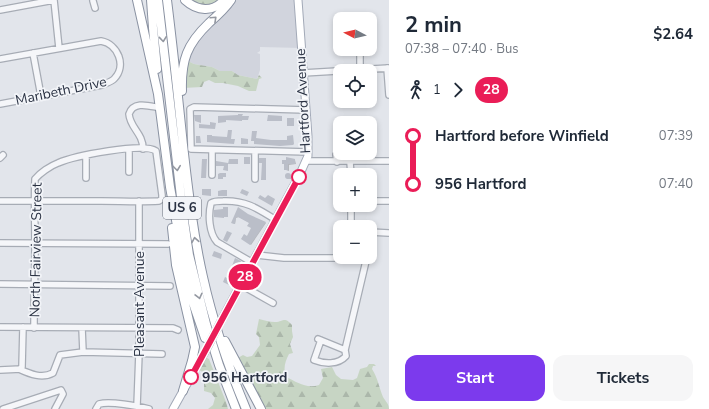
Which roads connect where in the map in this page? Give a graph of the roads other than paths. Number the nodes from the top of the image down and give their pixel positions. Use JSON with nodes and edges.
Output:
{"nodes":[{"id":1,"x":54,"y":0,"type":"edge"},
{"id":2,"x":137,"y":0,"type":"edge"},
{"id":3,"x":151,"y":0,"type":"edge"},
{"id":4,"x":158,"y":0,"type":"edge"},
{"id":5,"x":167,"y":0,"type":"edge"},
{"id":6,"x":185,"y":0,"type":"edge"},
{"id":7,"x":224,"y":0,"type":"edge"},
{"id":8,"x":231,"y":0,"type":"edge"},
{"id":9,"x":298,"y":0,"type":"edge"},
{"id":10,"x":94,"y":1,"type":"edge"},
{"id":11,"x":95,"y":8,"type":"dead end"},
{"id":12,"x":0,"y":10,"type":"edge"},
{"id":13,"x":59,"y":48,"type":"junction"},
{"id":14,"x":33,"y":53,"type":"junction"},
{"id":15,"x":0,"y":59,"type":"edge"},
{"id":16,"x":388,"y":68,"type":"edge"},
{"id":17,"x":377,"y":69,"type":"edge"},
{"id":18,"x":333,"y":71,"type":"edge"},
{"id":19,"x":303,"y":73,"type":"junction"},
{"id":20,"x":389,"y":95,"type":"edge"},
{"id":21,"x":41,"y":96,"type":"junction"},
{"id":22,"x":0,"y":104,"type":"edge"},
{"id":23,"x":156,"y":107,"type":"dead end"},
{"id":24,"x":306,"y":110,"type":"junction"},
{"id":25,"x":164,"y":133,"type":"junction"},
{"id":26,"x":188,"y":147,"type":"junction"},
{"id":27,"x":143,"y":148,"type":"junction"},
{"id":28,"x":129,"y":149,"type":"junction"},
{"id":29,"x":212,"y":150,"type":"junction"},
{"id":30,"x":255,"y":151,"type":"junction"},
{"id":31,"x":308,"y":152,"type":"junction"},
{"id":32,"x":86,"y":156,"type":"junction"},
{"id":33,"x":306,"y":161,"type":"junction"},
{"id":34,"x":337,"y":162,"type":"joint"},
{"id":35,"x":350,"y":162,"type":"junction"},
{"id":36,"x":389,"y":162,"type":"edge"},
{"id":37,"x":350,"y":168,"type":"edge"},
{"id":38,"x":129,"y":172,"type":"dead end"},
{"id":39,"x":212,"y":175,"type":"dead end"},
{"id":40,"x":86,"y":178,"type":"dead end"},
{"id":41,"x":255,"y":179,"type":"dead end"},
{"id":42,"x":170,"y":187,"type":"junction"},
{"id":43,"x":0,"y":201,"type":"edge"},
{"id":44,"x":35,"y":201,"type":"junction"},
{"id":45,"x":139,"y":201,"type":"junction"},
{"id":46,"x":377,"y":201,"type":"edge"},
{"id":47,"x":389,"y":201,"type":"edge"},
{"id":48,"x":276,"y":220,"type":"junction"},
{"id":49,"x":377,"y":232,"type":"edge"},
{"id":50,"x":389,"y":233,"type":"edge"},
{"id":51,"x":0,"y":243,"type":"edge"},
{"id":52,"x":35,"y":243,"type":"junction"},
{"id":53,"x":139,"y":244,"type":"junction"},
{"id":54,"x":168,"y":244,"type":"dead end"},
{"id":55,"x":257,"y":255,"type":"junction"},
{"id":56,"x":253,"y":263,"type":"junction"},
{"id":57,"x":0,"y":284,"type":"edge"},
{"id":58,"x":35,"y":285,"type":"junction"},
{"id":59,"x":241,"y":285,"type":"junction"},
{"id":60,"x":139,"y":286,"type":"junction"},
{"id":61,"x":170,"y":286,"type":"dead end"},
{"id":62,"x":273,"y":303,"type":"dead end"},
{"id":63,"x":210,"y":305,"type":"junction"},
{"id":64,"x":0,"y":327,"type":"edge"},
{"id":65,"x":23,"y":327,"type":"junction"},
{"id":66,"x":34,"y":328,"type":"junction"},
{"id":67,"x":82,"y":328,"type":"junction"},
{"id":68,"x":139,"y":328,"type":"junction"},
{"id":69,"x":178,"y":330,"type":"dead end"},
{"id":70,"x":345,"y":350,"type":"junction"},
{"id":71,"x":84,"y":352,"type":"junction"},
{"id":72,"x":139,"y":353,"type":"junction"},
{"id":73,"x":162,"y":354,"type":"dead end"},
{"id":74,"x":20,"y":369,"type":"junction"},
{"id":75,"x":0,"y":370,"type":"edge"},
{"id":76,"x":224,"y":378,"type":"junction"},
{"id":77,"x":183,"y":391,"type":"junction"},
{"id":78,"x":137,"y":406,"type":"junction"},
{"id":79,"x":3,"y":409,"type":"edge"},
{"id":80,"x":55,"y":409,"type":"edge"},
{"id":81,"x":96,"y":409,"type":"edge"},
{"id":82,"x":149,"y":409,"type":"edge"},
{"id":83,"x":173,"y":409,"type":"edge"},
{"id":84,"x":236,"y":409,"type":"edge"},
{"id":85,"x":246,"y":409,"type":"edge"},
{"id":86,"x":262,"y":409,"type":"edge"}],
"edges":[{"from":1,"to":12,"type":"street"},
{"from":1,"to":13,"type":"street"},
{"from":2,"to":25,"type":"highway"},
{"from":3,"to":25,"type":"highway"},
{"from":4,"to":76,"type":"highway","number":"US 6","one_way":true},
{"from":5,"to":26,"type":"highway","number":"US 6"},
{"from":6,"to":7,"type":"highway"},
{"from":26,"to":8,"type":"highway","one_way":true},
{"from":9,"to":19,"type":"main road","name":"Hartford Avenue"},
{"from":10,"to":11,"type":"street"},
{"from":13,"to":14,"type":"street","name":"Maribeth Drive"},
{"from":13,"to":21,"type":"street","name":"Maribeth Drive"},
{"from":14,"to":15,"type":"street","name":"Maribeth Drive"},
{"from":14,"to":21,"type":"street"},
{"from":16,"to":17,"type":"street"},
{"from":16,"to":20,"type":"street"},
{"from":18,"to":19,"type":"street"},
{"from":19,"to":24,"type":"main road","name":"Hartford Avenue"},
{"from":21,"to":22,"type":"street","name":"Maribeth Drive"},
{"from":23,"to":27,"type":"street"},
{"from":24,"to":26,"type":"street"},
{"from":24,"to":31,"type":"main road","name":"Hartford Avenue"},
{"from":25,"to":42,"type":"highway"},
{"from":26,"to":29,"type":"street"},
{"from":63,"to":26,"type":"highway","number":"US 6","one_way":true},
{"from":27,"to":28,"type":"street","name":"North Fairview Street"},
{"from":27,"to":45,"type":"street","name":"North Fairview Street"},
{"from":28,"to":32,"type":"street","name":"North Fairview Street"},
{"from":28,"to":38,"type":"street"},
{"from":29,"to":30,"type":"street"},
{"from":29,"to":39,"type":"street"},
{"from":30,"to":31,"type":"street"},
{"from":30,"to":41,"type":"street"},
{"from":31,"to":33,"type":"main road","name":"Hartford Avenue"},
{"from":32,"to":40,"type":"street"},
{"from":32,"to":44,"type":"street","name":"North Fairview Street"},
{"from":33,"to":34,"type":"street"},
{"from":33,"to":48,"type":"main road","name":"Hartford Avenue"},
{"from":34,"to":35,"type":"street"},
{"from":35,"to":36,"type":"street"},
{"from":35,"to":37,"type":"street"},
{"from":42,"to":76,"type":"highway"},
{"from":42,"to":77,"type":"highway"},
{"from":43,"to":44,"type":"street"},
{"from":44,"to":45,"type":"street"},
{"from":44,"to":52,"type":"street","name":"North Fairview Street"},
{"from":45,"to":53,"type":"street","name":"Pleasant Avenue"},
{"from":46,"to":47,"type":"street"},
{"from":48,"to":55,"type":"main road","name":"Hartford Avenue"},
{"from":48,"to":56,"type":"street"},
{"from":49,"to":50,"type":"street"},
{"from":51,"to":52,"type":"street"},
{"from":52,"to":53,"type":"street"},
{"from":52,"to":58,"type":"street","name":"North Fairview Street"},
{"from":53,"to":54,"type":"street"},
{"from":53,"to":60,"type":"street","name":"Pleasant Avenue"},
{"from":55,"to":56,"type":"main road","name":"Hartford Avenue"},
{"from":55,"to":70,"type":"street"},
{"from":56,"to":59,"type":"main road","name":"Hartford Avenue"},
{"from":57,"to":58,"type":"street"},
{"from":58,"to":60,"type":"street"},
{"from":58,"to":66,"type":"street","name":"North Fairview Street"},
{"from":59,"to":62,"type":"street"},
{"from":59,"to":77,"type":"main road","name":"Hartford Avenue","bridge":true},
{"from":60,"to":61,"type":"street"},
{"from":60,"to":68,"type":"street","name":"Pleasant Avenue"},
{"from":63,"to":85,"type":"highway","number":"US 6"},
{"from":63,"to":86,"type":"highway"},
{"from":64,"to":65,"type":"street"},
{"from":65,"to":66,"type":"street"},
{"from":65,"to":74,"type":"street","name":"North Fairview Street"},
{"from":66,"to":67,"type":"street"},
{"from":67,"to":68,"type":"street"},
{"from":67,"to":71,"type":"street"},
{"from":68,"to":69,"type":"street"},
{"from":68,"to":72,"type":"street","name":"Pleasant Avenue"},
{"from":70,"to":70,"type":"street"},
{"from":71,"to":72,"type":"street"},
{"from":71,"to":74,"type":"street"},
{"from":72,"to":73,"type":"street"},
{"from":72,"to":78,"type":"street","name":"Pleasant Avenue"},
{"from":74,"to":75,"type":"street"},
{"from":76,"to":84,"type":"highway","number":"US 6"},
{"from":77,"to":83,"type":"main road","name":"Hartford Avenue"},
{"from":78,"to":81,"type":"street"},
{"from":78,"to":82,"type":"street"},
{"from":79,"to":80,"type":"street"}]}
